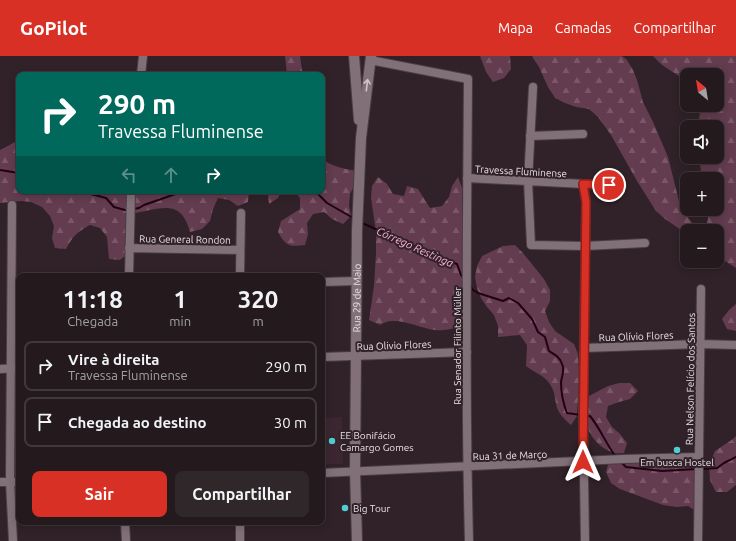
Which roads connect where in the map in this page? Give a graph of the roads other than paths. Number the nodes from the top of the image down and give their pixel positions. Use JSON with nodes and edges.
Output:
{"nodes":[{"id":1,"x":143,"y":56,"type":"edge"},
{"id":2,"x":354,"y":56,"type":"edge"},
{"id":3,"x":370,"y":58,"type":"edge"},
{"id":4,"x":141,"y":72,"type":"edge"},
{"id":5,"x":533,"y":87,"type":"dead end"},
{"id":6,"x":583,"y":134,"type":"dead end"},
{"id":7,"x":530,"y":136,"type":"junction"},
{"id":8,"x":361,"y":138,"type":"junction"},
{"id":9,"x":467,"y":178,"type":"junction"},
{"id":10,"x":528,"y":181,"type":"junction"},
{"id":11,"x":583,"y":184,"type":"junction"},
{"id":12,"x":622,"y":186,"type":"dead end"},
{"id":13,"x":131,"y":194,"type":"edge"},
{"id":14,"x":12,"y":205,"type":"dead end"},
{"id":15,"x":241,"y":212,"type":"dead end"},
{"id":16,"x":645,"y":243,"type":"dead end"},
{"id":17,"x":585,"y":246,"type":"junction"},
{"id":18,"x":129,"y":248,"type":"junction"},
{"id":19,"x":240,"y":250,"type":"junction"},
{"id":20,"x":128,"y":273,"type":"edge"},
{"id":21,"x":240,"y":273,"type":"edge"},
{"id":22,"x":356,"y":281,"type":"junction"},
{"id":23,"x":325,"y":282,"type":"edge"},
{"id":24,"x":701,"y":289,"type":"dead end"},
{"id":25,"x":700,"y":344,"type":"junction"},
{"id":26,"x":736,"y":345,"type":"edge"},
{"id":27,"x":584,"y":348,"type":"junction"},
{"id":28,"x":467,"y":352,"type":"junction"},
{"id":29,"x":356,"y":356,"type":"junction"},
{"id":30,"x":325,"y":357,"type":"edge"},
{"id":31,"x":15,"y":368,"type":"edge"},
{"id":32,"x":0,"y":369,"type":"edge"},
{"id":33,"x":698,"y":461,"type":"junction"},
{"id":34,"x":583,"y":462,"type":"junction"},
{"id":35,"x":467,"y":467,"type":"junction"},
{"id":36,"x":355,"y":471,"type":"junction"},
{"id":37,"x":325,"y":473,"type":"edge"},
{"id":38,"x":0,"y":482,"type":"edge"},
{"id":39,"x":10,"y":482,"type":"junction"},
{"id":40,"x":16,"y":482,"type":"edge"},
{"id":41,"x":125,"y":525,"type":"edge"},
{"id":42,"x":240,"y":525,"type":"edge"},
{"id":43,"x":13,"y":541,"type":"edge"},
{"id":44,"x":126,"y":541,"type":"edge"},
{"id":45,"x":240,"y":541,"type":"edge"},
{"id":46,"x":357,"y":541,"type":"edge"},
{"id":47,"x":469,"y":541,"type":"edge"},
{"id":48,"x":585,"y":541,"type":"edge"},
{"id":49,"x":698,"y":541,"type":"edge"}],
"edges":[{"from":1,"to":4,"type":"street"},
{"from":2,"to":8,"type":"main road"},
{"from":8,"to":3,"type":"main road","name":"Rua 29 de Maio","one_way":true},
{"from":3,"to":9,"type":"street","name":"Rua Senador Filinto Müller"},
{"from":5,"to":7,"type":"street"},
{"from":6,"to":7,"type":"street"},
{"from":7,"to":10,"type":"street"},
{"from":8,"to":22,"type":"main road","name":"Rua 29 de Maio"},
{"from":9,"to":10,"type":"street","name":"Travessa Fluminense"},
{"from":9,"to":28,"type":"street","name":"Rua Senador Filinto Müller"},
{"from":10,"to":11,"type":"street","name":"Travessa Fluminense"},
{"from":10,"to":17,"type":"street"},
{"from":11,"to":12,"type":"street","name":"Travessa Fluminense"},
{"from":11,"to":17,"type":"street"},
{"from":13,"to":18,"type":"street"},
{"from":14,"to":31,"type":"street"},
{"from":15,"to":19,"type":"street"},
{"from":16,"to":17,"type":"street"},
{"from":17,"to":27,"type":"street"},
{"from":18,"to":19,"type":"street","name":"Rua General Rondon"},
{"from":18,"to":20,"type":"street"},
{"from":19,"to":21,"type":"street"},
{"from":22,"to":23,"type":"street"},
{"from":22,"to":29,"type":"main road","name":"Rua 29 de Maio"},
{"from":24,"to":25,"type":"street","name":"Rua Nelson Felício dos Santos"},
{"from":25,"to":26,"type":"street","name":"Rua Olívio Flores"},
{"from":25,"to":27,"type":"street","name":"Rua Olívio Flores"},
{"from":25,"to":33,"type":"street","name":"Rua Nelson Felício dos Santos"},
{"from":27,"to":34,"type":"street"},
{"from":28,"to":29,"type":"street","name":"Rua Olivio Flores"},
{"from":28,"to":35,"type":"street","name":"Rua Senador Filinto Müller"},
{"from":29,"to":30,"type":"street","name":"Rua Olivio Flores"},
{"from":29,"to":36,"type":"main road","name":"Rua 29 de Maio"},
{"from":31,"to":32,"type":"street"},
{"from":31,"to":39,"type":"street"},
{"from":33,"to":34,"type":"street","name":"Rua 31 de Março"},
{"from":33,"to":49,"type":"street","name":"Rua Nelson Felício dos Santos"},
{"from":34,"to":35,"type":"street","name":"Rua 31 de Março"},
{"from":34,"to":48,"type":"street"},
{"from":35,"to":36,"type":"street","name":"Rua 31 de Março"},
{"from":35,"to":47,"type":"street","name":"Rua Senador Filinto Müller"},
{"from":36,"to":37,"type":"street","name":"Rua 31 de Março"},
{"from":36,"to":46,"type":"main road","name":"Rua 29 de Maio"},
{"from":38,"to":39,"type":"street"},
{"from":39,"to":40,"type":"street"},
{"from":39,"to":43,"type":"street"},
{"from":41,"to":44,"type":"street"},
{"from":42,"to":45,"type":"street"}]}
